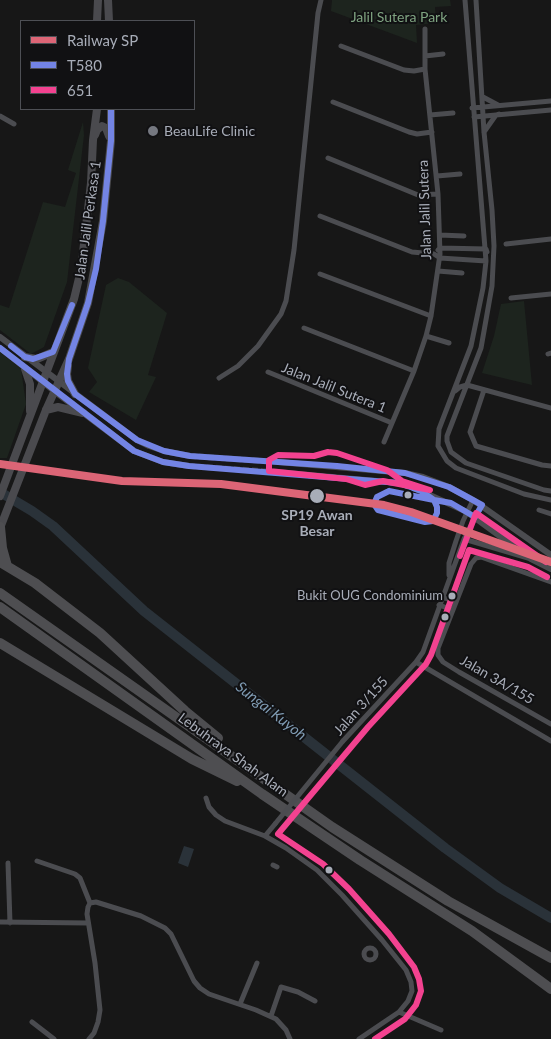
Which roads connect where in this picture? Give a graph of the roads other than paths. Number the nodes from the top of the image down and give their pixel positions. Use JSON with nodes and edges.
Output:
{"nodes":[{"id":1,"x":98,"y":0,"type":"edge"},
{"id":2,"x":108,"y":0,"type":"edge"},
{"id":3,"x":321,"y":0,"type":"edge"},
{"id":4,"x":465,"y":0,"type":"edge"},
{"id":5,"x":476,"y":0,"type":"edge"},
{"id":6,"x":97,"y":20,"type":"edge"},
{"id":7,"x":109,"y":20,"type":"edge"},
{"id":8,"x":425,"y":29,"type":"dead end"},
{"id":9,"x":341,"y":46,"type":"dead end"},
{"id":10,"x":444,"y":54,"type":"dead end"},
{"id":11,"x":425,"y":56,"type":"junction"},
{"id":12,"x":425,"y":69,"type":"junction"},
{"id":13,"x":483,"y":97,"type":"junction"},
{"id":14,"x":551,"y":101,"type":"edge"},
{"id":15,"x":333,"y":102,"type":"dead end"},
{"id":16,"x":500,"y":106,"type":"junction"},
{"id":17,"x":472,"y":108,"type":"junction"},
{"id":18,"x":483,"y":108,"type":"junction"},
{"id":19,"x":97,"y":110,"type":"edge"},
{"id":20,"x":111,"y":110,"type":"edge"},
{"id":21,"x":551,"y":110,"type":"edge"},
{"id":22,"x":453,"y":113,"type":"dead end"},
{"id":23,"x":502,"y":114,"type":"junction"},
{"id":24,"x":430,"y":115,"type":"junction"},
{"id":25,"x":0,"y":116,"type":"edge"},
{"id":26,"x":483,"y":116,"type":"junction"},
{"id":27,"x":474,"y":117,"type":"junction"},
{"id":28,"x":14,"y":124,"type":"dead end"},
{"id":29,"x":432,"y":132,"type":"junction"},
{"id":30,"x":484,"y":132,"type":"junction"},
{"id":31,"x":93,"y":140,"type":"junction"},
{"id":32,"x":111,"y":141,"type":"junction"},
{"id":33,"x":328,"y":158,"type":"dead end"},
{"id":34,"x":460,"y":174,"type":"dead end"},
{"id":35,"x":437,"y":176,"type":"junction"},
{"id":36,"x":438,"y":194,"type":"junction"},
{"id":37,"x":320,"y":216,"type":"dead end"},
{"id":38,"x":440,"y":235,"type":"junction"},
{"id":39,"x":464,"y":236,"type":"dead end"},
{"id":40,"x":551,"y":239,"type":"edge"},
{"id":41,"x":506,"y":244,"type":"dead end"},
{"id":42,"x":494,"y":246,"type":"junction"},
{"id":43,"x":440,"y":248,"type":"junction"},
{"id":44,"x":486,"y":249,"type":"junction"},
{"id":45,"x":434,"y":254,"type":"junction"},
{"id":46,"x":489,"y":255,"type":"junction"},
{"id":47,"x":440,"y":258,"type":"junction"},
{"id":48,"x":486,"y":261,"type":"junction"},
{"id":49,"x":493,"y":262,"type":"junction"},
{"id":50,"x":438,"y":271,"type":"junction"},
{"id":51,"x":462,"y":273,"type":"dead end"},
{"id":52,"x":320,"y":274,"type":"dead end"},
{"id":53,"x":551,"y":294,"type":"edge"},
{"id":54,"x":511,"y":298,"type":"dead end"},
{"id":55,"x":431,"y":316,"type":"junction"},
{"id":56,"x":304,"y":328,"type":"dead end"},
{"id":57,"x":426,"y":336,"type":"junction"},
{"id":58,"x":0,"y":337,"type":"edge"},
{"id":59,"x":449,"y":343,"type":"dead end"},
{"id":60,"x":0,"y":348,"type":"edge"},
{"id":61,"x":53,"y":352,"type":"junction"},
{"id":62,"x":25,"y":357,"type":"junction"},
{"id":63,"x":69,"y":359,"type":"junction"},
{"id":64,"x":464,"y":366,"type":"junction"},
{"id":65,"x":25,"y":368,"type":"junction"},
{"id":66,"x":414,"y":371,"type":"junction"},
{"id":67,"x":46,"y":372,"type":"junction"},
{"id":68,"x":268,"y":372,"type":"dead end"},
{"id":69,"x":219,"y":378,"type":"dead end"},
{"id":70,"x":42,"y":382,"type":"junction"},
{"id":71,"x":58,"y":382,"type":"junction"},
{"id":72,"x":467,"y":385,"type":"junction"},
{"id":73,"x":484,"y":390,"type":"junction"},
{"id":74,"x":54,"y":391,"type":"junction"},
{"id":75,"x":454,"y":391,"type":"junction"},
{"id":76,"x":75,"y":394,"type":"junction"},
{"id":77,"x":551,"y":408,"type":"edge"},
{"id":78,"x":46,"y":410,"type":"junction"},
{"id":79,"x":83,"y":413,"type":"junction"},
{"id":80,"x":30,"y":418,"type":"junction"},
{"id":81,"x":392,"y":423,"type":"junction"},
{"id":82,"x":384,"y":442,"type":"dead end"},
{"id":83,"x":190,"y":456,"type":"tunnel mouth"},
{"id":84,"x":278,"y":462,"type":"tunnel mouth"},
{"id":85,"x":189,"y":466,"type":"tunnel mouth"},
{"id":86,"x":551,"y":466,"type":"edge"},
{"id":87,"x":276,"y":472,"type":"tunnel mouth"},
{"id":88,"x":551,"y":490,"type":"edge"},
{"id":89,"x":0,"y":496,"type":"edge"},
{"id":90,"x":473,"y":500,"type":"junction"},
{"id":91,"x":551,"y":500,"type":"edge"},
{"id":92,"x":482,"y":505,"type":"junction"},
{"id":93,"x":539,"y":510,"type":"dead end"},
{"id":94,"x":467,"y":512,"type":"junction"},
{"id":95,"x":551,"y":514,"type":"edge"},
{"id":96,"x":475,"y":517,"type":"junction"},
{"id":97,"x":0,"y":528,"type":"edge"},
{"id":98,"x":464,"y":539,"type":"junction"},
{"id":99,"x":551,"y":555,"type":"edge"},
{"id":100,"x":531,"y":559,"type":"junction"},
{"id":101,"x":4,"y":564,"type":"edge"},
{"id":102,"x":551,"y":569,"type":"edge"},
{"id":103,"x":448,"y":578,"type":"junction"},
{"id":104,"x":551,"y":582,"type":"edge"},
{"id":105,"x":0,"y":593,"type":"edge"},
{"id":106,"x":442,"y":597,"type":"junction"},
{"id":107,"x":456,"y":602,"type":"junction"},
{"id":108,"x":439,"y":605,"type":"junction"},
{"id":109,"x":0,"y":607,"type":"edge"},
{"id":110,"x":453,"y":610,"type":"junction"},
{"id":111,"x":0,"y":644,"type":"edge"},
{"id":112,"x":416,"y":662,"type":"junction"},
{"id":113,"x":551,"y":724,"type":"edge"},
{"id":114,"x":551,"y":741,"type":"edge"},
{"id":115,"x":270,"y":782,"type":"junction"},
{"id":116,"x":262,"y":794,"type":"junction"},
{"id":117,"x":206,"y":798,"type":"dead end"},
{"id":118,"x":265,"y":836,"type":"junction"},
{"id":119,"x":37,"y":860,"type":"dead end"},
{"id":120,"x":8,"y":863,"type":"dead end"},
{"id":121,"x":89,"y":905,"type":"junction"},
{"id":122,"x":0,"y":922,"type":"edge"},
{"id":123,"x":10,"y":923,"type":"junction"},
{"id":124,"x":88,"y":923,"type":"junction"},
{"id":125,"x":382,"y":940,"type":"junction"},
{"id":126,"x":373,"y":949,"type":"dead end"},
{"id":127,"x":551,"y":958,"type":"edge"},
{"id":128,"x":257,"y":963,"type":"dead end"},
{"id":129,"x":551,"y":989,"type":"edge"},
{"id":130,"x":315,"y":1001,"type":"dead end"},
{"id":131,"x":240,"y":1004,"type":"junction"},
{"id":132,"x":399,"y":1012,"type":"junction"},
{"id":133,"x":270,"y":1016,"type":"junction"},
{"id":134,"x":32,"y":1022,"type":"dead end"},
{"id":135,"x":441,"y":1030,"type":"dead end"},
{"id":136,"x":54,"y":1039,"type":"edge"},
{"id":137,"x":89,"y":1039,"type":"edge"},
{"id":138,"x":290,"y":1039,"type":"edge"},
{"id":139,"x":359,"y":1039,"type":"edge"}],
"edges":[{"from":1,"to":6,"type":"main road"},
{"from":2,"to":7,"type":"main road"},
{"from":3,"to":69,"type":"street"},
{"from":4,"to":17,"type":"street"},
{"from":5,"to":13,"type":"street"},
{"from":8,"to":11,"type":"street","name":"Jalan Jalil Sutera"},
{"from":9,"to":12,"type":"street"},
{"from":10,"to":11,"type":"street"},
{"from":11,"to":12,"type":"street","name":"Jalan Jalil Sutera"},
{"from":12,"to":24,"type":"street","name":"Jalan Jalil Sutera"},
{"from":13,"to":16,"type":"street"},
{"from":13,"to":18,"type":"street"},
{"from":14,"to":16,"type":"street"},
{"from":15,"to":29,"type":"street"},
{"from":16,"to":18,"type":"street"},
{"from":17,"to":18,"type":"street"},
{"from":17,"to":27,"type":"street"},
{"from":18,"to":26,"type":"street"},
{"from":19,"to":31,"type":"main road","name":"Jalan Jalil Perkasa 1"},
{"from":20,"to":32,"type":"main road","name":"Jalan Jalil Perkasa 1"},
{"from":21,"to":23,"type":"street"},
{"from":22,"to":24,"type":"street"},
{"from":23,"to":26,"type":"street"},
{"from":23,"to":30,"type":"street"},
{"from":24,"to":29,"type":"street","name":"Jalan Jalil Sutera"},
{"from":25,"to":28,"type":"street"},
{"from":26,"to":27,"type":"street"},
{"from":26,"to":30,"type":"street"},
{"from":27,"to":44,"type":"street"},
{"from":29,"to":35,"type":"street","name":"Jalan Jalil Sutera"},
{"from":30,"to":42,"type":"street"},
{"from":31,"to":32,"type":"main road"},
{"from":31,"to":61,"type":"main road","name":"Jalan Jalil Perkasa 1"},
{"from":32,"to":63,"type":"main road","name":"Jalan Jalil Perkasa 1"},
{"from":33,"to":36,"type":"street"},
{"from":34,"to":35,"type":"street"},
{"from":35,"to":36,"type":"street","name":"Jalan Jalil Sutera"},
{"from":36,"to":38,"type":"street","name":"Jalan Jalil Sutera"},
{"from":37,"to":45,"type":"street"},
{"from":38,"to":39,"type":"street"},
{"from":38,"to":43,"type":"street","name":"Jalan Jalil Sutera"},
{"from":40,"to":41,"type":"street"},
{"from":42,"to":46,"type":"street"},
{"from":42,"to":49,"type":"street"},
{"from":43,"to":44,"type":"street"},
{"from":43,"to":45,"type":"street"},
{"from":43,"to":47,"type":"street","name":"Jalan Jalil Sutera"},
{"from":44,"to":46,"type":"street"},
{"from":44,"to":48,"type":"street"},
{"from":45,"to":47,"type":"street"},
{"from":46,"to":48,"type":"street"},
{"from":46,"to":49,"type":"street"},
{"from":47,"to":48,"type":"street"},
{"from":47,"to":50,"type":"street","name":"Jalan Jalil Sutera"},
{"from":48,"to":64,"type":"street"},
{"from":49,"to":72,"type":"street"},
{"from":50,"to":51,"type":"street"},
{"from":50,"to":55,"type":"street","name":"Jalan Jalil Sutera"},
{"from":52,"to":55,"type":"street"},
{"from":53,"to":54,"type":"street"},
{"from":55,"to":57,"type":"street","name":"Jalan Jalil Sutera"},
{"from":56,"to":66,"type":"street"},
{"from":57,"to":59,"type":"street"},
{"from":57,"to":66,"type":"street","name":"Jalan Jalil Sutera"},
{"from":58,"to":62,"type":"street"},
{"from":60,"to":65,"type":"street"},
{"from":61,"to":62,"type":"main road"},
{"from":61,"to":67,"type":"main road","name":"Jalan Jalil Perkasa 1"},
{"from":62,"to":67,"type":"street"},
{"from":63,"to":71,"type":"main road","name":"Jalan Jalil Perkasa 1"},
{"from":63,"to":76,"type":"main road"},
{"from":64,"to":72,"type":"street"},
{"from":64,"to":75,"type":"street"},
{"from":65,"to":70,"type":"street"},
{"from":65,"to":80,"type":"main road"},
{"from":66,"to":81,"type":"street","name":"Jalan Jalil Sutera"},
{"from":67,"to":70,"type":"main road","name":"Jalan Jalil Perkasa 1"},
{"from":67,"to":71,"type":"street"},
{"from":68,"to":81,"type":"street","name":"Jalan Jalil Sutera 1"},
{"from":70,"to":74,"type":"street"},
{"from":70,"to":80,"type":"main road","name":"Jalan Jalil Perkasa 1"},
{"from":71,"to":74,"type":"main road","name":"Jalan Jalil Perkasa 1"},
{"from":71,"to":76,"type":"street"},
{"from":72,"to":73,"type":"street"},
{"from":72,"to":75,"type":"street"},
{"from":72,"to":88,"type":"street"},
{"from":73,"to":77,"type":"street"},
{"from":73,"to":86,"type":"street"},
{"from":74,"to":78,"type":"main road","name":"Jalan Jalil Perkasa 1"},
{"from":74,"to":79,"type":"street"},
{"from":75,"to":91,"type":"street"},
{"from":76,"to":83,"type":"street"},
{"from":78,"to":79,"type":"main road"},
{"from":78,"to":97,"type":"main road","name":"Jalan Jalil Perkasa 1"},
{"from":79,"to":85,"type":"street"},
{"from":80,"to":89,"type":"main road","name":"Jalan Jalil Perkasa 1"},
{"from":81,"to":82,"type":"street","name":"Jalan Jalil Sutera"},
{"from":84,"to":90,"type":"street"},
{"from":87,"to":94,"type":"street"},
{"from":90,"to":92,"type":"street"},
{"from":90,"to":94,"type":"street","name":"Jalan 3/155"},
{"from":92,"to":96,"type":"street","name":"Jalan 3/155"},
{"from":92,"to":99,"type":"street"},
{"from":93,"to":95,"type":"street"},
{"from":94,"to":96,"type":"street"},
{"from":94,"to":103,"type":"street","name":"Jalan 3/155"},
{"from":96,"to":98,"type":"street","name":"Jalan 3/155"},
{"from":96,"to":100,"type":"street"},
{"from":97,"to":101,"type":"highway"},
{"from":98,"to":100,"type":"street"},
{"from":98,"to":103,"type":"street","name":"Jalan 3/155"},
{"from":100,"to":102,"type":"street"},
{"from":101,"to":115,"type":"highway"},
{"from":103,"to":106,"type":"street","name":"Jalan 3/155"},
{"from":104,"to":107,"type":"street","name":"Jalan 3A/155"},
{"from":105,"to":115,"type":"highway","name":"Lebuhraya Shah Alam"},
{"from":106,"to":107,"type":"street"},
{"from":106,"to":108,"type":"street","name":"Jalan 3/155"},
{"from":107,"to":110,"type":"street","name":"Jalan 3A/155"},
{"from":108,"to":110,"type":"street"},
{"from":108,"to":112,"type":"street","name":"Jalan 3/155"},
{"from":109,"to":116,"type":"highway","name":"Lebuhraya Shah Alam"},
{"from":110,"to":113,"type":"street","name":"Jalan 3A/155"},
{"from":111,"to":116,"type":"highway"},
{"from":112,"to":114,"type":"street"},
{"from":112,"to":118,"type":"street","name":"Jalan 3/155","bridge":true},
{"from":115,"to":127,"type":"highway","name":"Lebuhraya Shah Alam"},
{"from":116,"to":129,"type":"highway","name":"Lebuhraya Shah Alam"},
{"from":117,"to":118,"type":"street"},
{"from":118,"to":125,"type":"street"},
{"from":119,"to":121,"type":"street"},
{"from":120,"to":123,"type":"street"},
{"from":121,"to":124,"type":"street"},
{"from":121,"to":131,"type":"street"},
{"from":122,"to":123,"type":"street"},
{"from":123,"to":124,"type":"street"},
{"from":124,"to":137,"type":"street"},
{"from":125,"to":126,"type":"street"},
{"from":125,"to":132,"type":"street"},
{"from":128,"to":131,"type":"street"},
{"from":130,"to":133,"type":"street"},
{"from":131,"to":133,"type":"street"},
{"from":132,"to":135,"type":"street"},
{"from":132,"to":139,"type":"street"},
{"from":133,"to":138,"type":"street"},
{"from":134,"to":136,"type":"street"}]}
